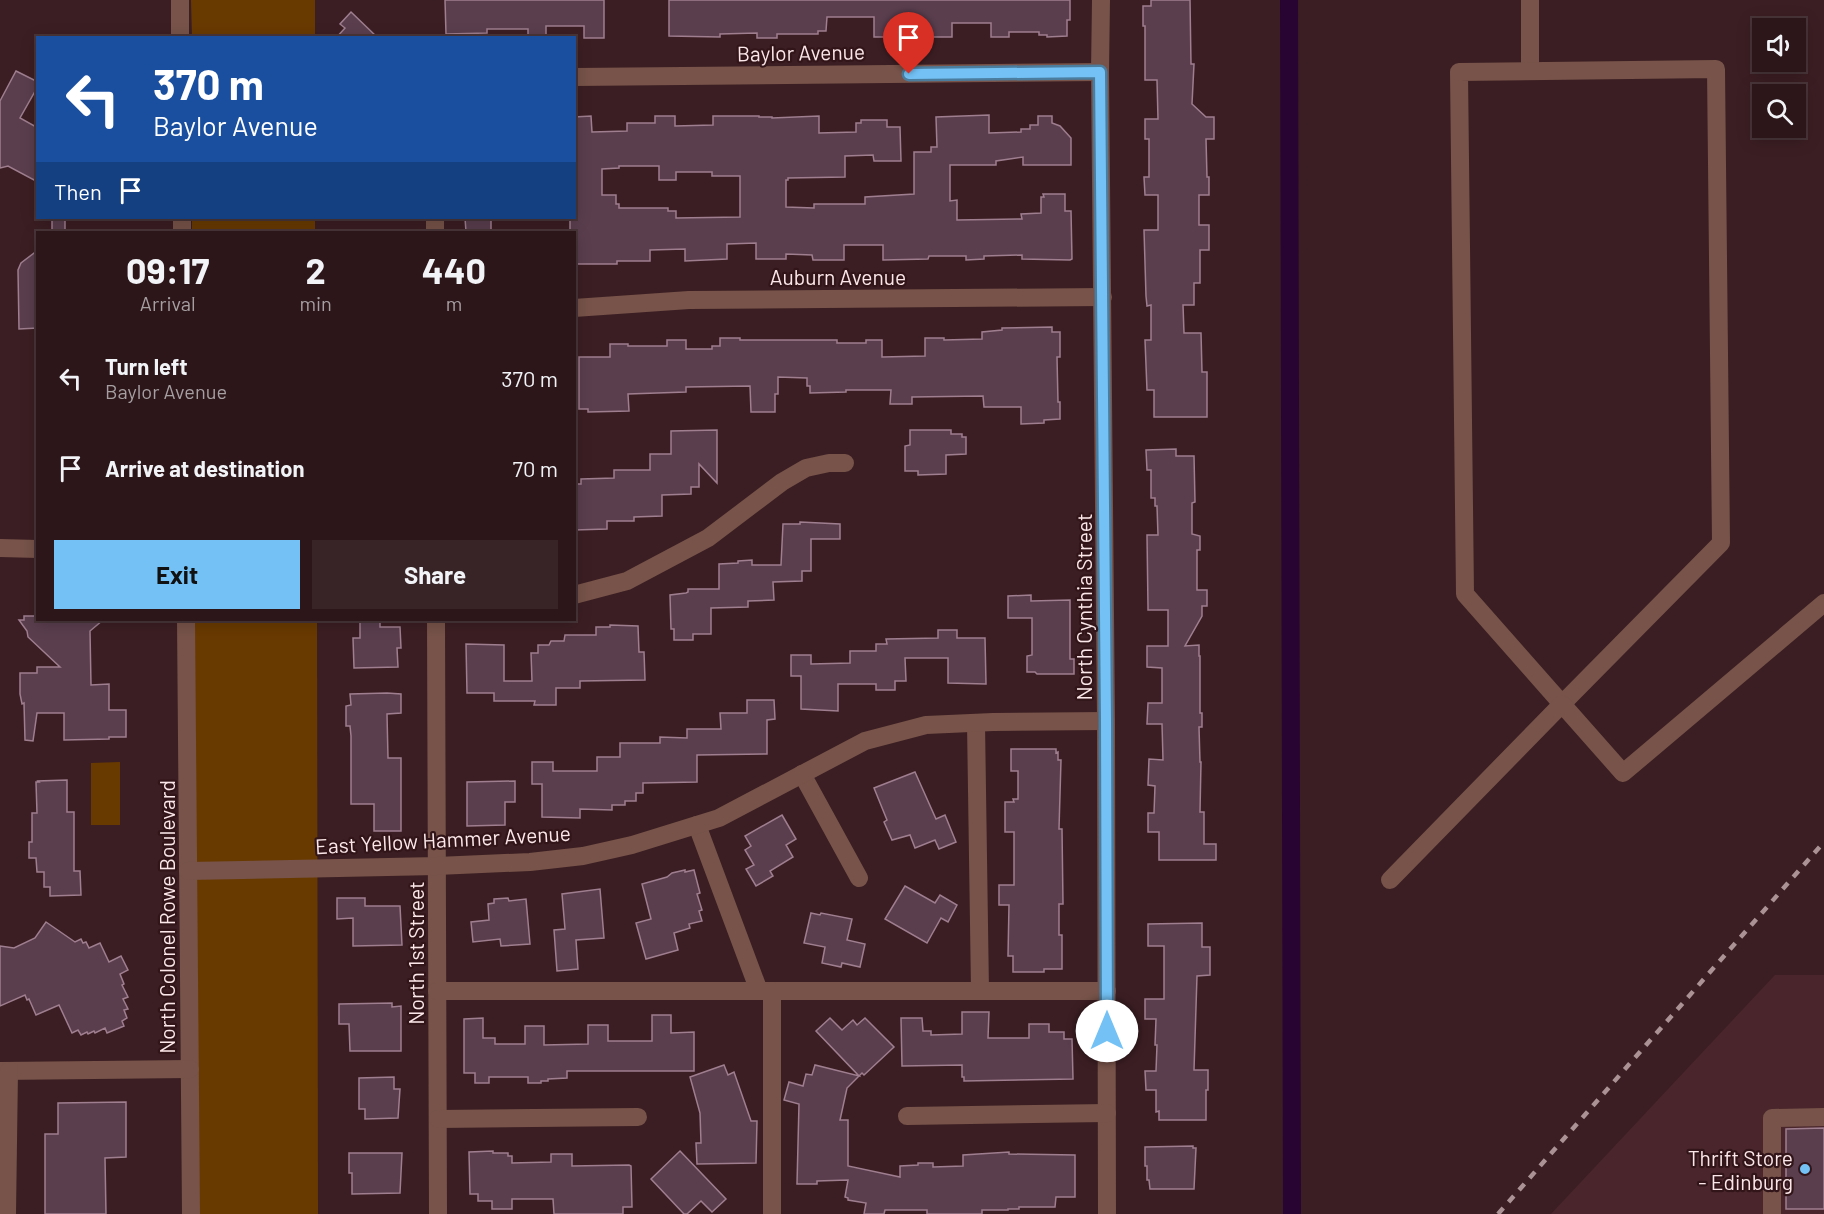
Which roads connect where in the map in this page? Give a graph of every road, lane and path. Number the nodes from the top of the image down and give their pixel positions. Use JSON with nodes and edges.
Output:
{"nodes":[{"id":1,"x":180,"y":0,"type":"edge"},
{"id":2,"x":1101,"y":0,"type":"edge"},
{"id":3,"x":1530,"y":0,"type":"edge"},
{"id":4,"x":180,"y":36,"type":"edge"},
{"id":5,"x":1530,"y":71,"type":"junction"},
{"id":6,"x":1100,"y":72,"type":"junction"},
{"id":7,"x":576,"y":77,"type":"edge"},
{"id":8,"x":1103,"y":297,"type":"junction"},
{"id":9,"x":576,"y":308,"type":"edge"},
{"id":10,"x":845,"y":463,"type":"dead end"},
{"id":11,"x":0,"y":548,"type":"edge"},
{"id":12,"x":36,"y":549,"type":"edge"},
{"id":13,"x":576,"y":594,"type":"edge"},
{"id":14,"x":1824,"y":603,"type":"edge"},
{"id":15,"x":186,"y":621,"type":"edge"},
{"id":16,"x":436,"y":621,"type":"edge"},
{"id":17,"x":1563,"y":704,"type":"junction"},
{"id":18,"x":1106,"y":721,"type":"junction"},
{"id":19,"x":976,"y":723,"type":"junction"},
{"id":20,"x":802,"y":774,"type":"junction"},
{"id":21,"x":697,"y":825,"type":"junction"},
{"id":22,"x":437,"y":866,"type":"junction"},
{"id":23,"x":188,"y":871,"type":"junction"},
{"id":24,"x":859,"y":878,"type":"dead end"},
{"id":25,"x":1390,"y":880,"type":"dead end"},
{"id":26,"x":437,"y":991,"type":"junction"},
{"id":27,"x":765,"y":991,"type":"junction"},
{"id":28,"x":980,"y":991,"type":"junction"},
{"id":29,"x":1107,"y":991,"type":"junction"},
{"id":30,"x":190,"y":1069,"type":"junction"},
{"id":31,"x":4,"y":1071,"type":"edge"},
{"id":32,"x":1107,"y":1113,"type":"junction"},
{"id":33,"x":907,"y":1116,"type":"dead end"},
{"id":34,"x":638,"y":1117,"type":"dead end"},
{"id":35,"x":1824,"y":1117,"type":"edge"},
{"id":36,"x":438,"y":1119,"type":"junction"},
{"id":37,"x":7,"y":1214,"type":"edge"},
{"id":38,"x":191,"y":1214,"type":"edge"},
{"id":39,"x":438,"y":1214,"type":"edge"},
{"id":40,"x":772,"y":1214,"type":"edge"},
{"id":41,"x":1107,"y":1214,"type":"edge"},
{"id":42,"x":1772,"y":1214,"type":"edge"}],
"edges":[{"from":1,"to":4,"type":"street"},
{"from":2,"to":6,"type":"street","name":"North Cynthia Street"},
{"from":3,"to":5,"type":"street"},
{"from":5,"to":17,"type":"street"},
{"from":5,"to":17,"type":"street"},
{"from":6,"to":7,"type":"street","name":"Baylor Avenue"},
{"from":6,"to":8,"type":"street","name":"North Cynthia Street"},
{"from":8,"to":9,"type":"street","name":"Auburn Avenue"},
{"from":8,"to":18,"type":"street","name":"North Cynthia Street"},
{"from":10,"to":13,"type":"street"},
{"from":11,"to":12,"type":"street"},
{"from":14,"to":17,"type":"street"},
{"from":15,"to":23,"type":"street","name":"North Colonel Rowe Boulevard"},
{"from":16,"to":22,"type":"street","name":"North 1st Street"},
{"from":17,"to":25,"type":"street"},
{"from":18,"to":19,"type":"street","name":"East Yellow Hammer Avenue"},
{"from":18,"to":29,"type":"street","name":"North Cynthia Street"},
{"from":19,"to":20,"type":"street","name":"East Yellow Hammer Avenue"},
{"from":19,"to":28,"type":"street"},
{"from":20,"to":21,"type":"street","name":"East Yellow Hammer Avenue"},
{"from":20,"to":24,"type":"street"},
{"from":21,"to":22,"type":"street","name":"East Yellow Hammer Avenue"},
{"from":21,"to":27,"type":"street"},
{"from":22,"to":23,"type":"street","name":"East Yellow Hammer Avenue"},
{"from":22,"to":26,"type":"street","name":"North 1st Street"},
{"from":23,"to":30,"type":"street","name":"North Colonel Rowe Boulevard"},
{"from":26,"to":27,"type":"street"},
{"from":26,"to":36,"type":"street","name":"North 1st Street"},
{"from":27,"to":28,"type":"street"},
{"from":27,"to":40,"type":"street"},
{"from":28,"to":29,"type":"street"},
{"from":29,"to":32,"type":"street","name":"North Cynthia Street"},
{"from":30,"to":31,"type":"street"},
{"from":30,"to":38,"type":"street","name":"North Colonel Rowe Boulevard"},
{"from":31,"to":37,"type":"street"},
{"from":32,"to":33,"type":"street"},
{"from":32,"to":41,"type":"street","name":"North Cynthia Street"},
{"from":34,"to":36,"type":"street"},
{"from":35,"to":42,"type":"street"},
{"from":36,"to":39,"type":"street","name":"North 1st Street"}]}
